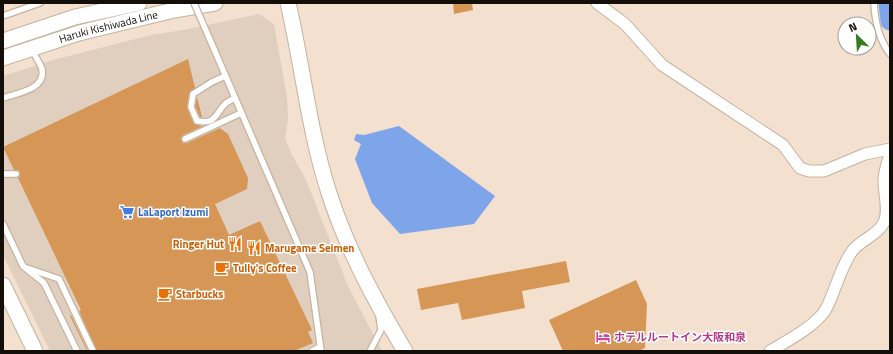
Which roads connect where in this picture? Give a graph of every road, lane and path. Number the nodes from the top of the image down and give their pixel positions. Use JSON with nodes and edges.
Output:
{"nodes":[{"id":1,"x":40,"y":3,"type":"edge"},
{"id":2,"x":139,"y":3,"type":"edge"},
{"id":3,"x":194,"y":3,"type":"edge"},
{"id":4,"x":215,"y":3,"type":"edge"},
{"id":5,"x":288,"y":3,"type":"edge"},
{"id":6,"x":596,"y":3,"type":"edge"},
{"id":7,"x":874,"y":3,"type":"edge"},
{"id":8,"x":3,"y":16,"type":"edge"},
{"id":9,"x":3,"y":41,"type":"edge"},
{"id":10,"x":31,"y":49,"type":"junction"},
{"id":11,"x":890,"y":54,"type":"edge"},
{"id":12,"x":3,"y":58,"type":"edge"},
{"id":13,"x":225,"y":76,"type":"junction"},
{"id":14,"x":3,"y":98,"type":"edge"},
{"id":15,"x":235,"y":98,"type":"junction"},
{"id":16,"x":241,"y":113,"type":"junction"},
{"id":17,"x":185,"y":139,"type":"dead end"},
{"id":18,"x":890,"y":149,"type":"edge"},
{"id":19,"x":890,"y":155,"type":"edge"},
{"id":20,"x":3,"y":174,"type":"edge"},
{"id":21,"x":16,"y":174,"type":"dead end"},
{"id":22,"x":3,"y":224,"type":"edge"},
{"id":23,"x":23,"y":266,"type":"junction"},
{"id":24,"x":3,"y":286,"type":"edge"},
{"id":25,"x":379,"y":307,"type":"junction"},
{"id":26,"x":321,"y":349,"type":"edge"},
{"id":27,"x":35,"y":351,"type":"edge"},
{"id":28,"x":77,"y":351,"type":"edge"},
{"id":29,"x":93,"y":351,"type":"edge"},
{"id":30,"x":312,"y":351,"type":"edge"},
{"id":31,"x":370,"y":351,"type":"edge"},
{"id":32,"x":405,"y":351,"type":"edge"},
{"id":33,"x":770,"y":351,"type":"edge"}],
"edges":[{"from":1,"to":8,"type":"lane"},
{"from":2,"to":9,"type":"street","name":"Haruki Kishiwada Line"},
{"from":3,"to":13,"type":"lane","bridge":true},
{"from":4,"to":10,"type":"street","name":"Haruki Kishiwada Line"},
{"from":5,"to":25,"type":"street"},
{"from":6,"to":18,"type":"street"},
{"from":7,"to":11,"type":"lane"},
{"from":10,"to":12,"type":"street","name":"Haruki Kishiwada Line"},
{"from":10,"to":14,"type":"lane"},
{"from":13,"to":15,"type":"lane"},
{"from":13,"to":15,"type":"lane"},
{"from":15,"to":16,"type":"lane"},
{"from":16,"to":17,"type":"lane"},
{"from":16,"to":26,"type":"lane"},
{"from":19,"to":33,"type":"street"},
{"from":20,"to":21,"type":"lane"},
{"from":22,"to":23,"type":"lane"},
{"from":23,"to":28,"type":"lane"},
{"from":23,"to":29,"type":"lane"},
{"from":24,"to":27,"type":"street"},
{"from":25,"to":31,"type":"lane"},
{"from":25,"to":32,"type":"street"},
{"from":26,"to":30,"type":"lane"}]}
